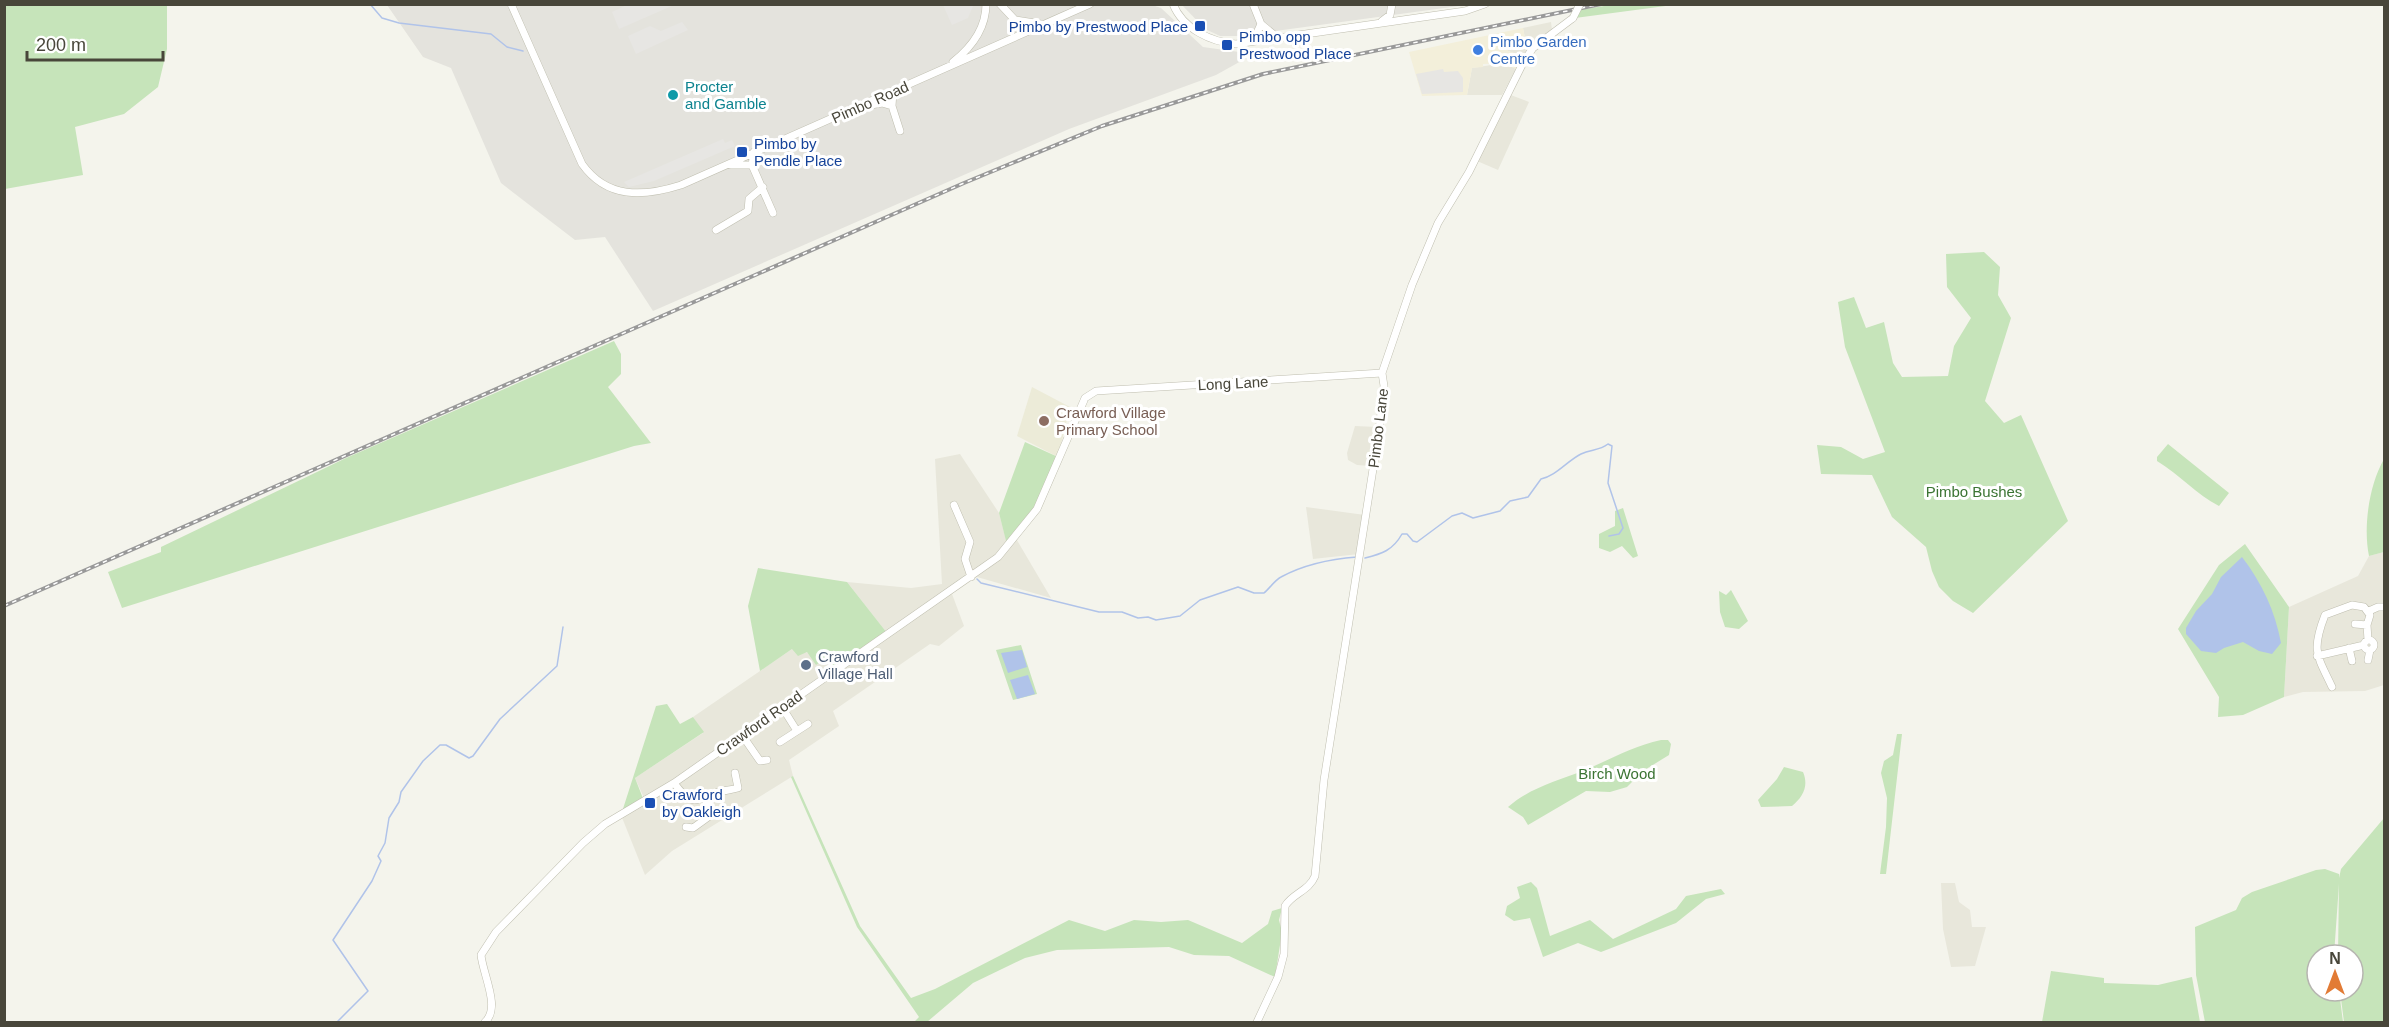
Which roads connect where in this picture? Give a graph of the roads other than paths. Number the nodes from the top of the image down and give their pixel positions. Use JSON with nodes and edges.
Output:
{"nodes":[{"id":1,"x":511,"y":4,"type":"edge"},
{"id":2,"x":986,"y":4,"type":"edge"},
{"id":3,"x":1000,"y":4,"type":"edge"},
{"id":4,"x":1090,"y":4,"type":"edge"},
{"id":5,"x":1168,"y":4,"type":"edge"},
{"id":6,"x":1253,"y":4,"type":"edge"},
{"id":7,"x":1392,"y":4,"type":"edge"},
{"id":8,"x":1485,"y":4,"type":"edge"},
{"id":9,"x":1580,"y":4,"type":"edge"},
{"id":10,"x":1174,"y":7,"type":"edge"},
{"id":11,"x":1417,"y":18,"type":"junction"},
{"id":12,"x":1046,"y":24,"type":"junction"},
{"id":13,"x":1261,"y":24,"type":"junction"},
{"id":14,"x":1368,"y":25,"type":"junction"},
{"id":15,"x":1278,"y":38,"type":"junction"},
{"id":16,"x":1244,"y":43,"type":"junction"},
{"id":17,"x":947,"y":68,"type":"junction"},
{"id":18,"x":893,"y":92,"type":"junction"},
{"id":19,"x":861,"y":106,"type":"junction"},
{"id":20,"x":892,"y":106,"type":"junction"},
{"id":21,"x":900,"y":131,"type":"dead end"},
{"id":22,"x":754,"y":152,"type":"junction"},
{"id":23,"x":752,"y":165,"type":"junction"},
{"id":24,"x":724,"y":166,"type":"junction"},
{"id":25,"x":762,"y":187,"type":"junction"},
{"id":26,"x":773,"y":213,"type":"dead end"},
{"id":27,"x":716,"y":230,"type":"dead end"},
{"id":28,"x":1382,"y":373,"type":"junction"},
{"id":29,"x":1085,"y":398,"type":"joint"},
{"id":30,"x":954,"y":504,"type":"dead end"},
{"id":31,"x":971,"y":577,"type":"junction"},
{"id":32,"x":2385,"y":608,"type":"edge"},
{"id":33,"x":2369,"y":611,"type":"junction"},
{"id":34,"x":2355,"y":624,"type":"dead end"},
{"id":35,"x":2367,"y":625,"type":"junction"},
{"id":36,"x":2385,"y":641,"type":"edge"},
{"id":37,"x":2369,"y":645,"type":"junction"},
{"id":38,"x":2349,"y":648,"type":"junction"},
{"id":39,"x":2317,"y":656,"type":"junction"},
{"id":40,"x":2368,"y":660,"type":"dead end"},
{"id":41,"x":2352,"y":661,"type":"dead end"},
{"id":42,"x":2332,"y":687,"type":"dead end"},
{"id":43,"x":782,"y":707,"type":"junction"},
{"id":44,"x":808,"y":724,"type":"dead end"},
{"id":45,"x":798,"y":730,"type":"junction"},
{"id":46,"x":742,"y":735,"type":"junction"},
{"id":47,"x":780,"y":742,"type":"dead end"},
{"id":48,"x":767,"y":760,"type":"dead end"},
{"id":49,"x":735,"y":773,"type":"dead end"},
{"id":50,"x":674,"y":783,"type":"junction"},
{"id":51,"x":705,"y":799,"type":"junction"},
{"id":52,"x":686,"y":827,"type":"dead end"},
{"id":53,"x":484,"y":1023,"type":"edge"},
{"id":54,"x":1257,"y":1023,"type":"edge"}],
"edges":[{"from":1,"to":24,"type":"street","name":"Pimbo Road"},
{"from":2,"to":17,"type":"street"},
{"from":3,"to":12,"type":"street"},
{"from":4,"to":12,"type":"street","name":"Pimbo Road"},
{"from":5,"to":10,"type":"street"},
{"from":6,"to":13,"type":"street"},
{"from":7,"to":11,"type":"street"},
{"from":7,"to":14,"type":"street"},
{"from":8,"to":11,"type":"street"},
{"from":9,"to":28,"type":"street","name":"Pimbo Lane","bridge":true},
{"from":10,"to":16,"type":"street"},
{"from":11,"to":14,"type":"street"},
{"from":12,"to":17,"type":"street","name":"Pimbo Road"},
{"from":13,"to":15,"type":"street"},
{"from":13,"to":16,"type":"street"},
{"from":14,"to":15,"type":"street"},
{"from":15,"to":16,"type":"street"},
{"from":17,"to":18,"type":"street","name":"Pimbo Road"},
{"from":18,"to":19,"type":"street","name":"Pimbo Road"},
{"from":18,"to":20,"type":"street"},
{"from":19,"to":20,"type":"street"},
{"from":19,"to":22,"type":"street","name":"Pimbo Road"},
{"from":20,"to":21,"type":"street"},
{"from":22,"to":23,"type":"street"},
{"from":22,"to":24,"type":"street","name":"Pimbo Road"},
{"from":23,"to":24,"type":"street"},
{"from":23,"to":25,"type":"street"},
{"from":25,"to":26,"type":"street"},
{"from":25,"to":27,"type":"street"},
{"from":28,"to":29,"type":"street","name":"Long Lane"},
{"from":28,"to":54,"type":"street","name":"Pimbo Lane"},
{"from":29,"to":31,"type":"street","name":"Crawford Road"},
{"from":30,"to":31,"type":"street"},
{"from":31,"to":43,"type":"street","name":"Crawford Road"},
{"from":32,"to":33,"type":"street"},
{"from":33,"to":35,"type":"street"},
{"from":33,"to":39,"type":"street"},
{"from":34,"to":35,"type":"street"},
{"from":35,"to":37,"type":"street"},
{"from":36,"to":37,"type":"street"},
{"from":37,"to":38,"type":"street"},
{"from":37,"to":40,"type":"street"},
{"from":38,"to":39,"type":"street"},
{"from":38,"to":41,"type":"street"},
{"from":39,"to":42,"type":"street"},
{"from":43,"to":45,"type":"street"},
{"from":43,"to":46,"type":"street","name":"Crawford Road"},
{"from":44,"to":45,"type":"street"},
{"from":45,"to":47,"type":"street"},
{"from":46,"to":48,"type":"street"},
{"from":46,"to":50,"type":"street","name":"Crawford Road"},
{"from":49,"to":51,"type":"street"},
{"from":50,"to":51,"type":"street"},
{"from":50,"to":53,"type":"street","name":"Crawford Road"},
{"from":51,"to":52,"type":"street"}]}
